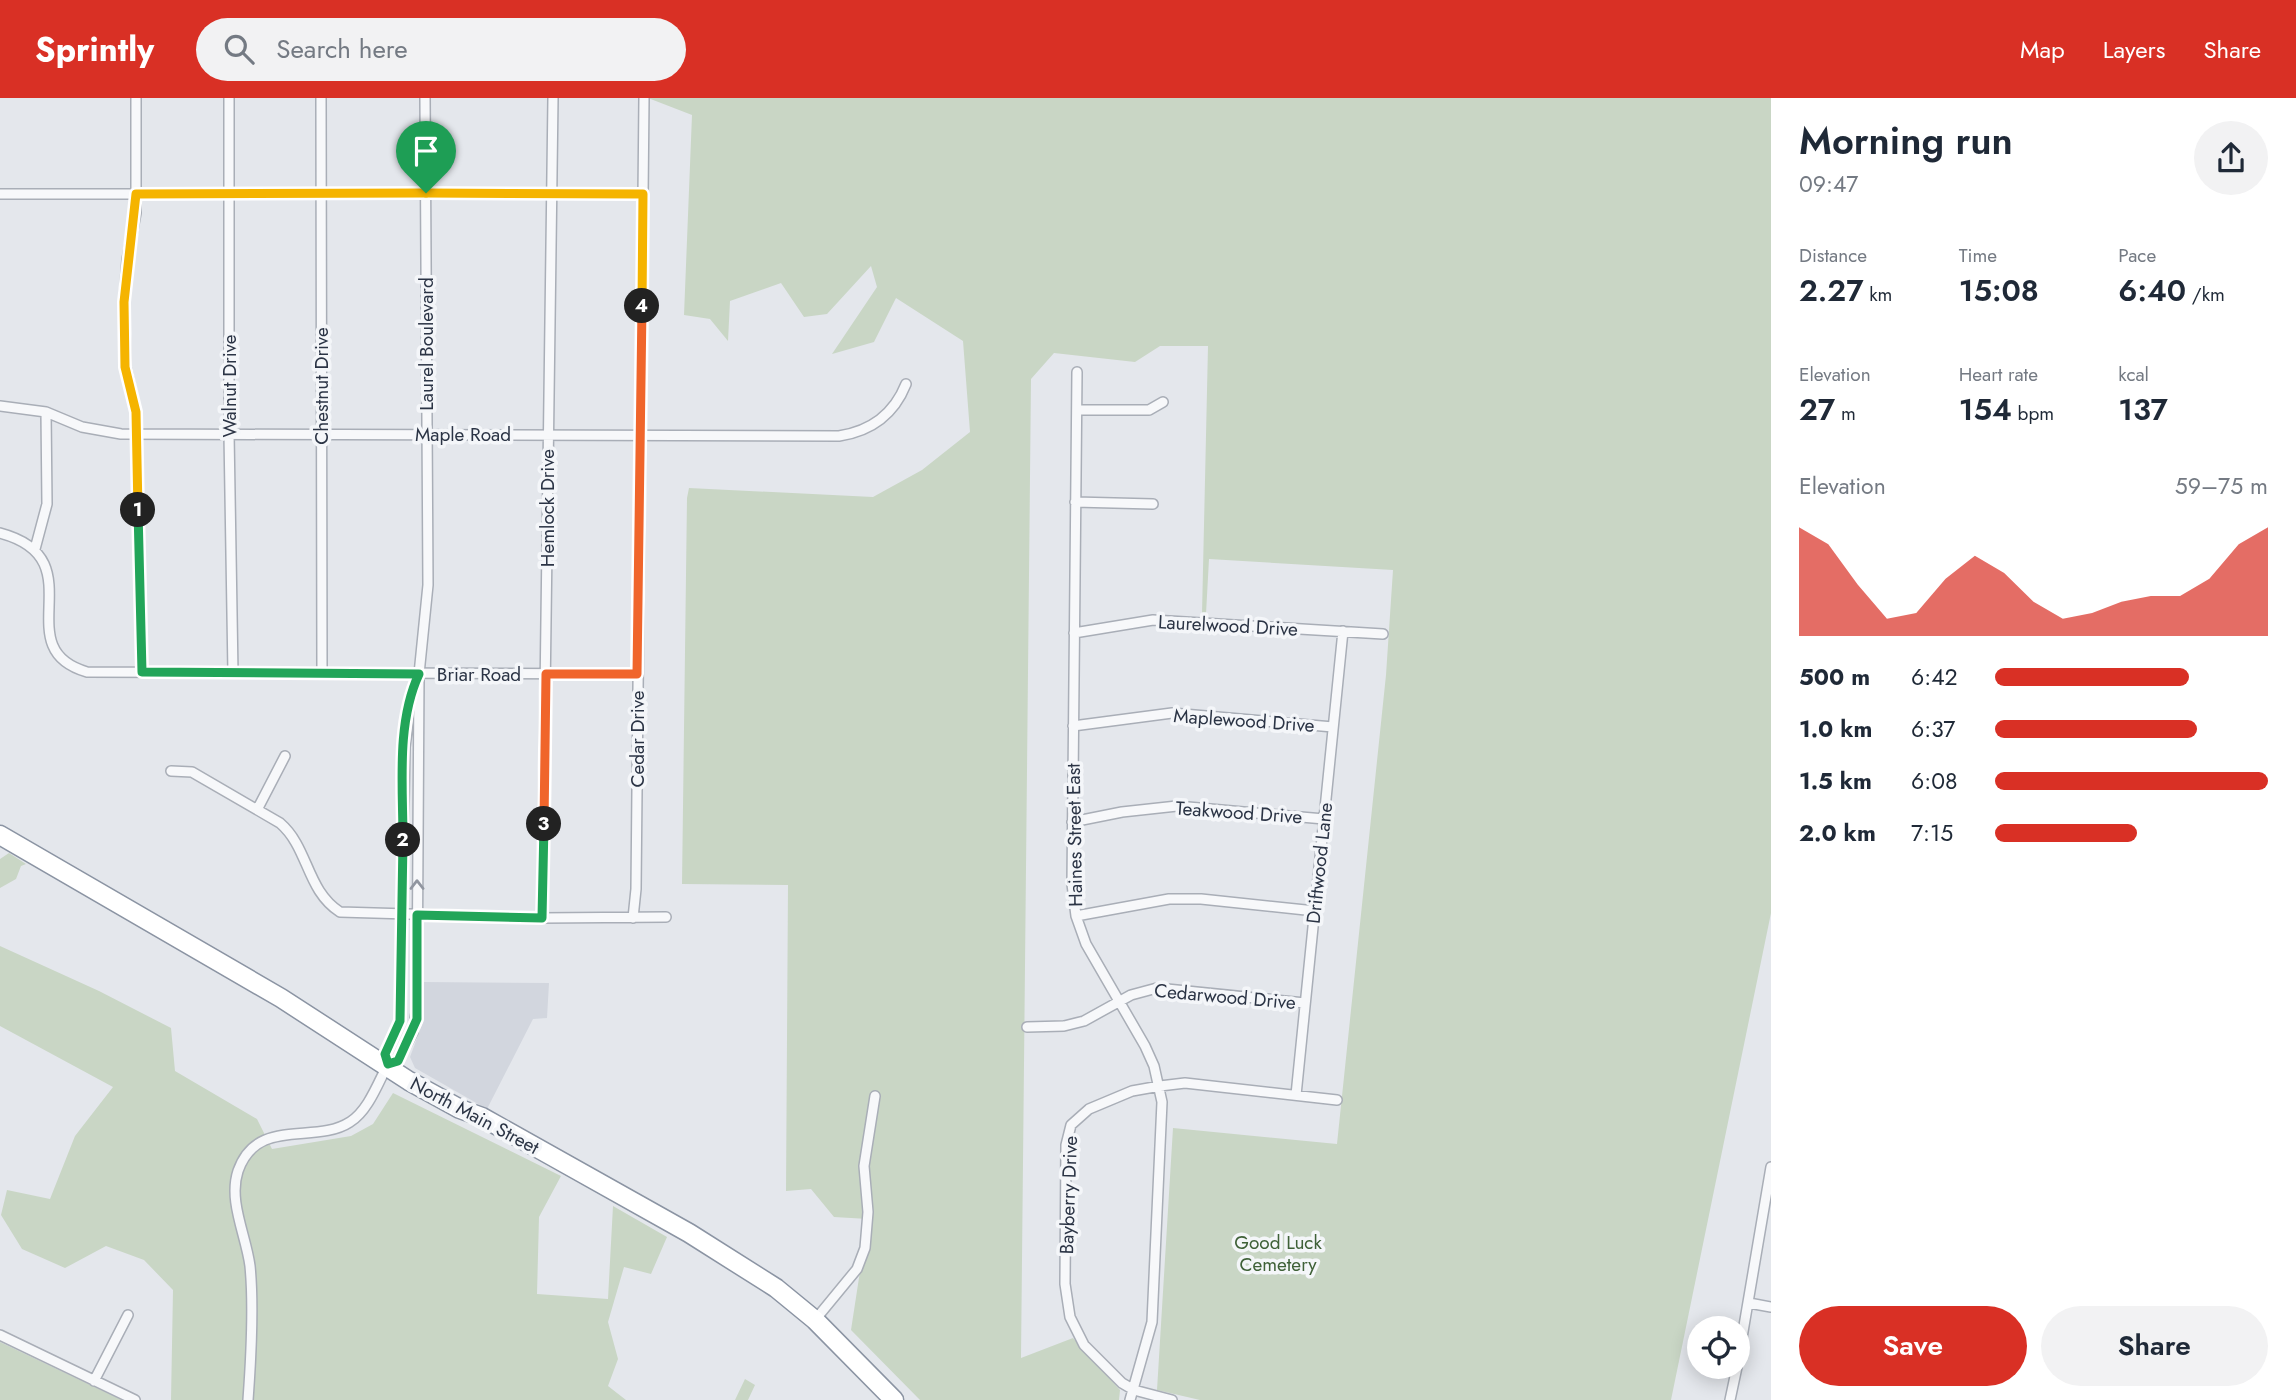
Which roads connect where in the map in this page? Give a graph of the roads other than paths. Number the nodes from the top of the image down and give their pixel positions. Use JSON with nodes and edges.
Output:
{"nodes":[{"id":1,"x":136,"y":98,"type":"edge"},
{"id":2,"x":229,"y":98,"type":"edge"},
{"id":3,"x":321,"y":98,"type":"edge"},
{"id":4,"x":425,"y":98,"type":"edge"},
{"id":5,"x":552,"y":98,"type":"edge"},
{"id":6,"x":644,"y":98,"type":"edge"},
{"id":7,"x":229,"y":193,"type":"junction"},
{"id":8,"x":426,"y":193,"type":"junction"},
{"id":9,"x":551,"y":193,"type":"junction"},
{"id":10,"x":0,"y":194,"type":"edge"},
{"id":11,"x":136,"y":194,"type":"junction"},
{"id":12,"x":322,"y":194,"type":"junction"},
{"id":13,"x":643,"y":194,"type":"junction"},
{"id":14,"x":1077,"y":372,"type":"dead end"},
{"id":15,"x":906,"y":384,"type":"dead end"},
{"id":16,"x":1163,"y":402,"type":"dead end"},
{"id":17,"x":0,"y":407,"type":"edge"},
{"id":18,"x":1077,"y":410,"type":"junction"},
{"id":19,"x":46,"y":412,"type":"junction"},
{"id":20,"x":229,"y":434,"type":"junction"},
{"id":21,"x":321,"y":434,"type":"junction"},
{"id":22,"x":548,"y":434,"type":"junction"},
{"id":23,"x":641,"y":434,"type":"junction"},
{"id":24,"x":136,"y":435,"type":"junction"},
{"id":25,"x":426,"y":435,"type":"junction"},
{"id":26,"x":1075,"y":502,"type":"junction"},
{"id":27,"x":1153,"y":504,"type":"dead end"},
{"id":28,"x":0,"y":533,"type":"edge"},
{"id":29,"x":36,"y":549,"type":"junction"},
{"id":30,"x":1343,"y":631,"type":"junction"},
{"id":31,"x":1074,"y":633,"type":"junction"},
{"id":32,"x":1382,"y":634,"type":"dead end"},
{"id":33,"x":142,"y":672,"type":"junction"},
{"id":34,"x":233,"y":673,"type":"junction"},
{"id":35,"x":322,"y":674,"type":"junction"},
{"id":36,"x":419,"y":674,"type":"junction"},
{"id":37,"x":546,"y":674,"type":"junction"},
{"id":38,"x":637,"y":674,"type":"junction"},
{"id":39,"x":1073,"y":726,"type":"junction"},
{"id":40,"x":1333,"y":727,"type":"junction"},
{"id":41,"x":285,"y":756,"type":"dead end"},
{"id":42,"x":171,"y":771,"type":"dead end"},
{"id":43,"x":258,"y":808,"type":"junction"},
{"id":44,"x":1324,"y":819,"type":"junction"},
{"id":45,"x":1072,"y":822,"type":"junction"},
{"id":46,"x":0,"y":835,"type":"edge"},
{"id":47,"x":1315,"y":911,"type":"junction"},
{"id":48,"x":402,"y":915,"type":"junction"},
{"id":49,"x":417,"y":915,"type":"junction"},
{"id":50,"x":1076,"y":916,"type":"junction"},
{"id":51,"x":666,"y":917,"type":"dead end"},
{"id":52,"x":542,"y":918,"type":"junction"},
{"id":53,"x":633,"y":918,"type":"junction"},
{"id":54,"x":401,"y":970,"type":"junction"},
{"id":55,"x":416,"y":970,"type":"junction"},
{"id":56,"x":1119,"y":1003,"type":"junction"},
{"id":57,"x":1306,"y":1003,"type":"junction"},
{"id":58,"x":1027,"y":1027,"type":"dead end"},
{"id":59,"x":388,"y":1064,"type":"junction"},
{"id":60,"x":1160,"y":1086,"type":"junction"},
{"id":61,"x":1296,"y":1095,"type":"junction"},
{"id":62,"x":875,"y":1096,"type":"dead end"},
{"id":63,"x":1337,"y":1100,"type":"dead end"},
{"id":64,"x":1771,"y":1167,"type":"edge"},
{"id":65,"x":1768,"y":1194,"type":"edge"},
{"id":66,"x":1749,"y":1303,"type":"junction"},
{"id":67,"x":1771,"y":1307,"type":"edge"},
{"id":68,"x":128,"y":1315,"type":"dead end"},
{"id":69,"x":1747,"y":1316,"type":"edge"},
{"id":70,"x":815,"y":1320,"type":"junction"},
{"id":71,"x":0,"y":1335,"type":"edge"},
{"id":72,"x":1734,"y":1379,"type":"edge"},
{"id":73,"x":94,"y":1381,"type":"junction"},
{"id":74,"x":1132,"y":1395,"type":"edge"},
{"id":75,"x":135,"y":1400,"type":"edge"},
{"id":76,"x":248,"y":1400,"type":"edge"},
{"id":77,"x":894,"y":1400,"type":"edge"},
{"id":78,"x":1172,"y":1400,"type":"edge"},
{"id":79,"x":1730,"y":1400,"type":"edge"}],
"edges":[{"from":1,"to":11,"type":"street"},
{"from":2,"to":7,"type":"street","name":"Walnut Drive"},
{"from":3,"to":12,"type":"street","name":"Chestnut Drive"},
{"from":4,"to":8,"type":"street","name":"Laurel Boulevard"},
{"from":5,"to":9,"type":"street","name":"Hemlock Drive"},
{"from":6,"to":13,"type":"street","name":"Cedar Drive"},
{"from":7,"to":11,"type":"street"},
{"from":7,"to":12,"type":"street"},
{"from":7,"to":20,"type":"street","name":"Walnut Drive"},
{"from":8,"to":9,"type":"street"},
{"from":8,"to":12,"type":"street"},
{"from":8,"to":25,"type":"street","name":"Laurel Boulevard"},
{"from":9,"to":13,"type":"street"},
{"from":9,"to":22,"type":"street","name":"Hemlock Drive"},
{"from":10,"to":11,"type":"street"},
{"from":11,"to":24,"type":"street"},
{"from":12,"to":21,"type":"street","name":"Chestnut Drive"},
{"from":13,"to":23,"type":"street","name":"Cedar Drive"},
{"from":14,"to":18,"type":"street","name":"Haines Street East"},
{"from":15,"to":23,"type":"street","name":"Maple Road"},
{"from":16,"to":18,"type":"street"},
{"from":17,"to":19,"type":"street","name":"Maple Road"},
{"from":18,"to":26,"type":"street","name":"Haines Street East"},
{"from":19,"to":24,"type":"street","name":"Maple Road"},
{"from":19,"to":29,"type":"street"},
{"from":20,"to":21,"type":"street","name":"Maple Road"},
{"from":20,"to":24,"type":"street","name":"Maple Road"},
{"from":20,"to":34,"type":"street","name":"Walnut Drive"},
{"from":21,"to":25,"type":"street","name":"Maple Road"},
{"from":21,"to":35,"type":"street","name":"Chestnut Drive"},
{"from":22,"to":23,"type":"street","name":"Maple Road"},
{"from":22,"to":25,"type":"street","name":"Maple Road"},
{"from":22,"to":37,"type":"street","name":"Hemlock Drive"},
{"from":23,"to":38,"type":"street","name":"Cedar Drive"},
{"from":24,"to":33,"type":"street"},
{"from":25,"to":36,"type":"street","name":"Laurel Boulevard"},
{"from":26,"to":27,"type":"street"},
{"from":26,"to":31,"type":"street","name":"Haines Street East"},
{"from":28,"to":29,"type":"street"},
{"from":29,"to":33,"type":"street","name":"Briar Road"},
{"from":30,"to":31,"type":"street","name":"Laurelwood Drive"},
{"from":30,"to":32,"type":"street","name":"Laurelwood Drive"},
{"from":30,"to":40,"type":"street","name":"Driftwood Lane"},
{"from":31,"to":39,"type":"street","name":"Haines Street East"},
{"from":33,"to":34,"type":"street","name":"Briar Road"},
{"from":34,"to":35,"type":"street","name":"Briar Road"},
{"from":35,"to":36,"type":"street","name":"Briar Road"},
{"from":36,"to":37,"type":"street","name":"Briar Road"},
{"from":36,"to":48,"type":"street","name":"Laurel Boulevard"},
{"from":49,"to":36,"type":"street","name":"Laurel Boulevard","one_way":true},
{"from":37,"to":38,"type":"street","name":"Briar Road"},
{"from":37,"to":52,"type":"street","name":"Hemlock Drive"},
{"from":38,"to":53,"type":"street","name":"Cedar Drive"},
{"from":39,"to":40,"type":"street","name":"Maplewood Drive"},
{"from":39,"to":45,"type":"street","name":"Haines Street East"},
{"from":40,"to":44,"type":"street","name":"Driftwood Lane"},
{"from":41,"to":43,"type":"street"},
{"from":42,"to":43,"type":"street"},
{"from":43,"to":48,"type":"street"},
{"from":44,"to":45,"type":"street","name":"Teakwood Drive"},
{"from":44,"to":47,"type":"street","name":"Driftwood Lane"},
{"from":45,"to":50,"type":"street","name":"Haines Street East"},
{"from":46,"to":59,"type":"highway","name":"North Main Street"},
{"from":47,"to":50,"type":"street"},
{"from":47,"to":57,"type":"street","name":"Driftwood Lane"},
{"from":48,"to":49,"type":"street"},
{"from":48,"to":54,"type":"street","name":"Laurel Boulevard"},
{"from":49,"to":52,"type":"street"},
{"from":49,"to":55,"type":"street","name":"Laurel Boulevard"},
{"from":50,"to":56,"type":"street","name":"Haines Street East"},
{"from":51,"to":53,"type":"street"},
{"from":52,"to":53,"type":"street"},
{"from":54,"to":55,"type":"street"},
{"from":54,"to":59,"type":"street","name":"Laurel Boulevard"},
{"from":55,"to":59,"type":"street","name":"Laurel Boulevard"},
{"from":56,"to":57,"type":"street","name":"Cedarwood Drive"},
{"from":56,"to":58,"type":"street","name":"Cedarwood Drive"},
{"from":56,"to":60,"type":"street","name":"Haines Street East"},
{"from":57,"to":61,"type":"street","name":"Driftwood Lane"},
{"from":59,"to":70,"type":"highway","name":"North Main Street"},
{"from":59,"to":76,"type":"street","name":"Laurel Boulevard"},
{"from":60,"to":61,"type":"street","name":"Bayberry Drive"},
{"from":60,"to":74,"type":"street","name":"Haines Street East"},
{"from":60,"to":74,"type":"street","name":"Bayberry Drive"},
{"from":61,"to":63,"type":"street","name":"Bayberry Drive"},
{"from":62,"to":70,"type":"street"},
{"from":64,"to":65,"type":"street"},
{"from":65,"to":66,"type":"street"},
{"from":66,"to":67,"type":"street"},
{"from":66,"to":69,"type":"street"},
{"from":68,"to":73,"type":"street"},
{"from":70,"to":77,"type":"highway","name":"North Main Street"},
{"from":71,"to":73,"type":"street"},
{"from":72,"to":79,"type":"street"},
{"from":73,"to":75,"type":"street"},
{"from":74,"to":78,"type":"street"}]}
